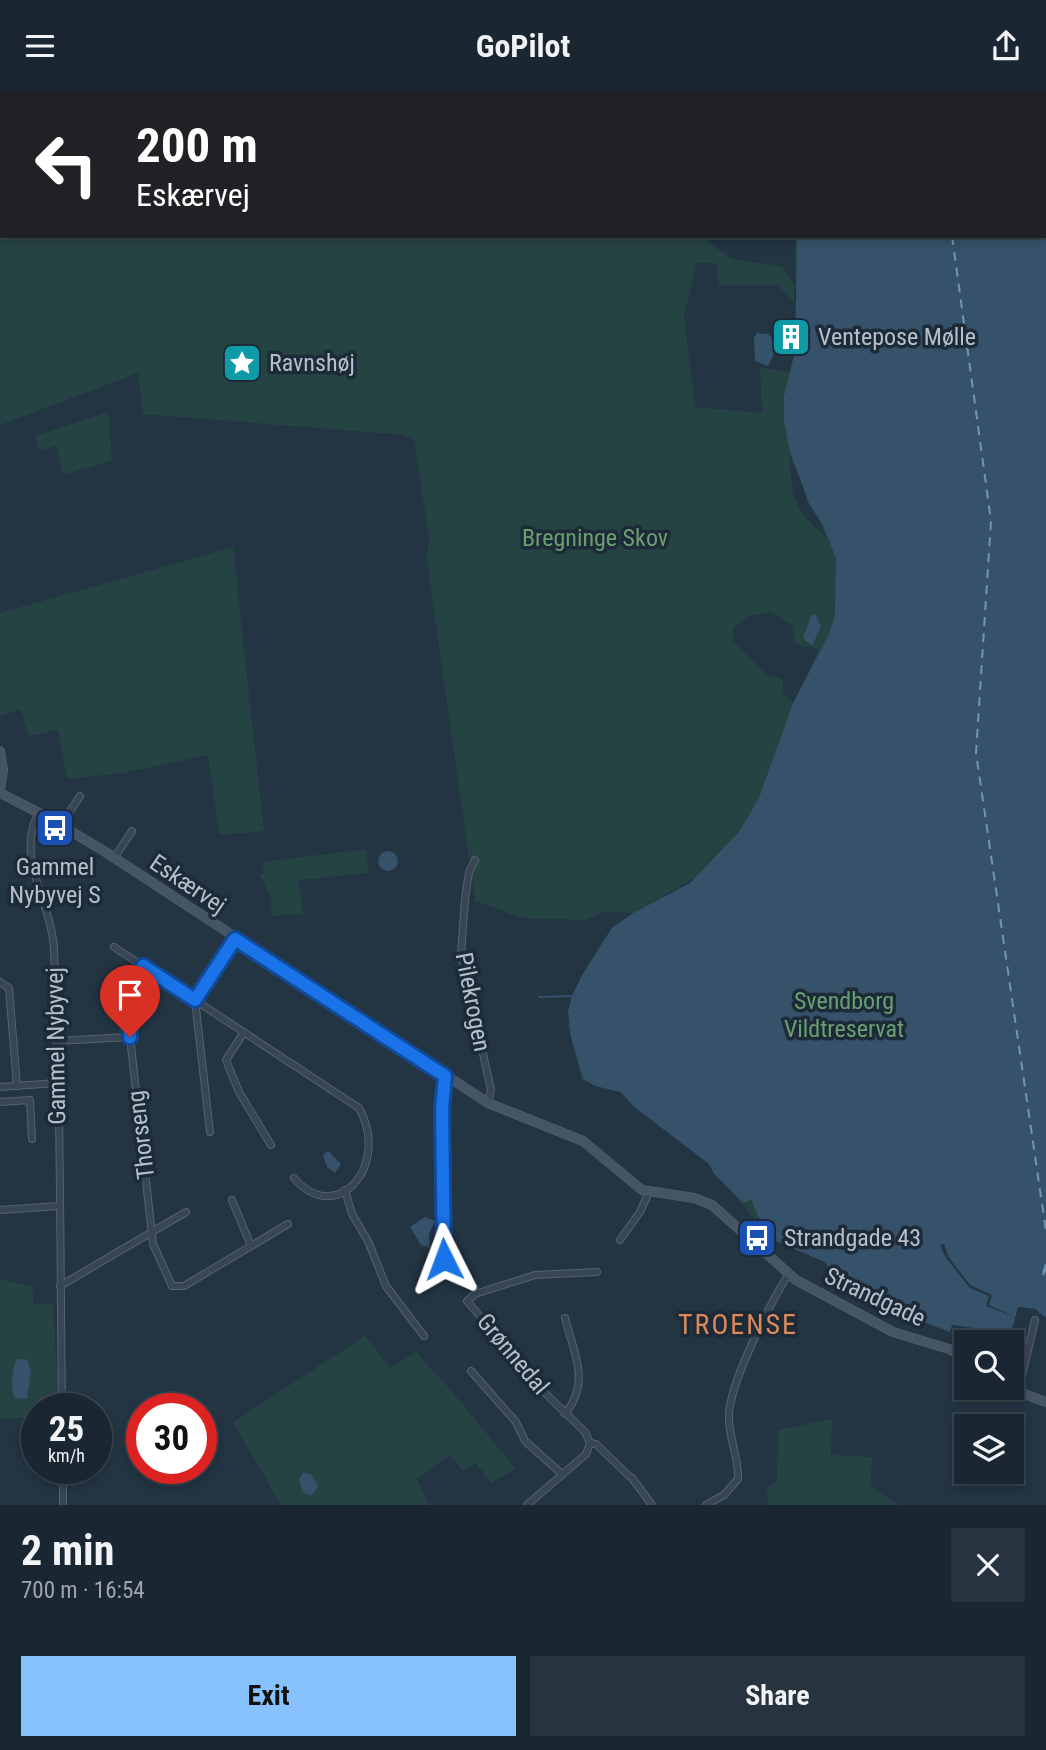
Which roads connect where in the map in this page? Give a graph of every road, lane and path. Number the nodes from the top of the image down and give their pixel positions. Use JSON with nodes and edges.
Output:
{"nodes":[{"id":1,"x":0,"y":751,"type":"edge"},
{"id":2,"x":0,"y":792,"type":"edge"},
{"id":3,"x":80,"y":796,"type":"dead end"},
{"id":4,"x":38,"y":812,"type":"junction"},
{"id":5,"x":61,"y":825,"type":"junction"},
{"id":6,"x":132,"y":831,"type":"dead end"},
{"id":7,"x":114,"y":858,"type":"junction"},
{"id":8,"x":475,"y":860,"type":"dead end"},
{"id":9,"x":235,"y":939,"type":"junction"},
{"id":10,"x":114,"y":947,"type":"dead end"},
{"id":11,"x":143,"y":966,"type":"junction"},
{"id":12,"x":0,"y":982,"type":"edge"},
{"id":13,"x":195,"y":1000,"type":"junction"},
{"id":14,"x":244,"y":1032,"type":"junction"},
{"id":15,"x":130,"y":1037,"type":"junction"},
{"id":16,"x":56,"y":1041,"type":"junction"},
{"id":17,"x":445,"y":1076,"type":"junction"},
{"id":18,"x":57,"y":1083,"type":"junction"},
{"id":19,"x":16,"y":1086,"type":"junction"},
{"id":20,"x":0,"y":1087,"type":"edge"},
{"id":21,"x":17,"y":1100,"type":"junction"},
{"id":22,"x":0,"y":1102,"type":"edge"},
{"id":23,"x":488,"y":1103,"type":"junction"},
{"id":24,"x":210,"y":1132,"type":"dead end"},
{"id":25,"x":32,"y":1139,"type":"dead end"},
{"id":26,"x":271,"y":1145,"type":"dead end"},
{"id":27,"x":294,"y":1178,"type":"dead end"},
{"id":28,"x":345,"y":1190,"type":"junction"},
{"id":29,"x":649,"y":1192,"type":"junction"},
{"id":30,"x":232,"y":1200,"type":"dead end"},
{"id":31,"x":59,"y":1206,"type":"junction"},
{"id":32,"x":0,"y":1210,"type":"edge"},
{"id":33,"x":186,"y":1212,"type":"dead end"},
{"id":34,"x":288,"y":1224,"type":"dead end"},
{"id":35,"x":153,"y":1232,"type":"junction"},
{"id":36,"x":620,"y":1240,"type":"dead end"},
{"id":37,"x":251,"y":1246,"type":"junction"},
{"id":38,"x":444,"y":1259,"type":"dead end"},
{"id":39,"x":597,"y":1272,"type":"dead end"},
{"id":40,"x":788,"y":1275,"type":"junction"},
{"id":41,"x":60,"y":1286,"type":"junction"},
{"id":42,"x":565,"y":1318,"type":"dead end"},
{"id":43,"x":1035,"y":1320,"type":"dead end"},
{"id":44,"x":425,"y":1322,"type":"dead end"},
{"id":45,"x":417,"y":1328,"type":"junction"},
{"id":46,"x":424,"y":1336,"type":"dead end"},
{"id":47,"x":954,"y":1352,"type":"edge"},
{"id":48,"x":1024,"y":1367,"type":"edge"},
{"id":49,"x":471,"y":1371,"type":"dead end"},
{"id":50,"x":62,"y":1393,"type":"edge"},
{"id":51,"x":1024,"y":1395,"type":"edge"},
{"id":52,"x":1046,"y":1402,"type":"edge"},
{"id":53,"x":565,"y":1414,"type":"junction"},
{"id":54,"x":590,"y":1443,"type":"junction"},
{"id":55,"x":562,"y":1474,"type":"junction"},
{"id":56,"x":63,"y":1484,"type":"edge"},
{"id":57,"x":63,"y":1505,"type":"edge"},
{"id":58,"x":527,"y":1505,"type":"edge"},
{"id":59,"x":652,"y":1505,"type":"edge"},
{"id":60,"x":706,"y":1505,"type":"edge"}],
"edges":[{"from":1,"to":2,"type":"street"},
{"from":2,"to":4,"type":"street","name":"Eskærvej"},
{"from":3,"to":5,"type":"street"},
{"from":4,"to":5,"type":"street","name":"Eskærvej"},
{"from":4,"to":16,"type":"street","name":"Gammel Nybyvej"},
{"from":5,"to":7,"type":"street","name":"Eskærvej"},
{"from":6,"to":7,"type":"street","name":"Eskærvej"},
{"from":7,"to":9,"type":"street","name":"Eskærvej"},
{"from":8,"to":23,"type":"street","name":"Pilekrogen"},
{"from":9,"to":13,"type":"street"},
{"from":9,"to":17,"type":"street","name":"Eskærvej"},
{"from":10,"to":11,"type":"street"},
{"from":11,"to":13,"type":"street"},
{"from":11,"to":15,"type":"street","name":"Thorseng"},
{"from":12,"to":19,"type":"street"},
{"from":13,"to":14,"type":"street"},
{"from":13,"to":24,"type":"street"},
{"from":14,"to":26,"type":"street"},
{"from":14,"to":28,"type":"street"},
{"from":15,"to":16,"type":"street"},
{"from":15,"to":35,"type":"street","name":"Thorseng"},
{"from":16,"to":18,"type":"street","name":"Gammel Nybyvej"},
{"from":17,"to":23,"type":"street","name":"Eskærvej"},
{"from":17,"to":38,"type":"street"},
{"from":18,"to":19,"type":"street"},
{"from":18,"to":31,"type":"street","name":"Gammel Nybyvej"},
{"from":19,"to":20,"type":"street"},
{"from":19,"to":21,"type":"street"},
{"from":21,"to":22,"type":"street"},
{"from":21,"to":25,"type":"street"},
{"from":23,"to":29,"type":"street","name":"Strandgade"},
{"from":27,"to":28,"type":"street"},
{"from":28,"to":45,"type":"street"},
{"from":29,"to":36,"type":"street"},
{"from":29,"to":40,"type":"street","name":"Strandgade"},
{"from":30,"to":37,"type":"street"},
{"from":31,"to":32,"type":"street"},
{"from":31,"to":41,"type":"street","name":"Gammel Nybyvej"},
{"from":33,"to":35,"type":"street"},
{"from":34,"to":37,"type":"street"},
{"from":35,"to":37,"type":"street","name":"Thorseng"},
{"from":35,"to":41,"type":"street"},
{"from":39,"to":53,"type":"street","name":"Grønnedal"},
{"from":40,"to":47,"type":"street","name":"Strandgade"},
{"from":40,"to":60,"type":"street"},
{"from":41,"to":50,"type":"street","name":"Gammel Nybyvej"},
{"from":42,"to":53,"type":"street","name":"Grønnedal"},
{"from":43,"to":48,"type":"street"},
{"from":44,"to":45,"type":"street"},
{"from":45,"to":46,"type":"street"},
{"from":49,"to":55,"type":"street","name":"Grønnedal"},
{"from":51,"to":52,"type":"street"},
{"from":53,"to":54,"type":"street","name":"Grønnedal"},
{"from":54,"to":55,"type":"street"},
{"from":54,"to":59,"type":"street","name":"Grønnedal"},
{"from":55,"to":58,"type":"street"},
{"from":56,"to":57,"type":"street"}]}
